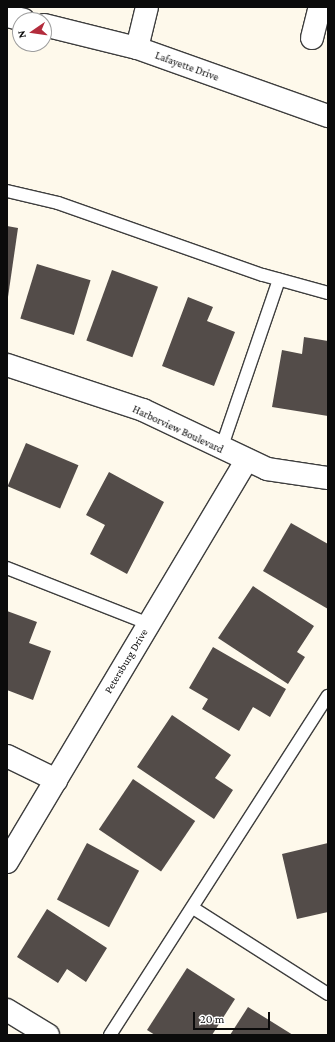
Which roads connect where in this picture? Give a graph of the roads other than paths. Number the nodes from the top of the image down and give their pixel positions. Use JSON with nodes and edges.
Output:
{"nodes":[{"id":1,"x":147,"y":7,"type":"edge"},
{"id":2,"x":320,"y":7,"type":"edge"},
{"id":3,"x":52,"y":27,"type":"edge"},
{"id":4,"x":312,"y":38,"type":"dead end"},
{"id":5,"x":137,"y":48,"type":"junction"},
{"id":6,"x":328,"y":116,"type":"edge"},
{"id":7,"x":7,"y":191,"type":"edge"},
{"id":8,"x":279,"y":280,"type":"junction"},
{"id":9,"x":328,"y":293,"type":"edge"},
{"id":10,"x":7,"y":365,"type":"edge"},
{"id":11,"x":221,"y":449,"type":"junction"},
{"id":12,"x":246,"y":461,"type":"junction"},
{"id":13,"x":328,"y":478,"type":"edge"},
{"id":14,"x":7,"y":568,"type":"edge"},
{"id":15,"x":149,"y":624,"type":"junction"},
{"id":16,"x":328,"y":696,"type":"edge"},
{"id":17,"x":7,"y":756,"type":"edge"},
{"id":18,"x":56,"y":780,"type":"junction"},
{"id":19,"x":7,"y":862,"type":"edge"},
{"id":20,"x":193,"y":908,"type":"junction"},
{"id":21,"x":328,"y":994,"type":"edge"},
{"id":22,"x":7,"y":1010,"type":"edge"},
{"id":23,"x":48,"y":1035,"type":"edge"},
{"id":24,"x":110,"y":1035,"type":"edge"}],
"edges":[{"from":1,"to":5,"type":"street"},
{"from":2,"to":4,"type":"street"},
{"from":3,"to":5,"type":"street","name":"Lafayette Drive"},
{"from":5,"to":6,"type":"street","name":"Lafayette Drive"},
{"from":7,"to":8,"type":"lane"},
{"from":8,"to":9,"type":"lane"},
{"from":8,"to":11,"type":"lane"},
{"from":10,"to":11,"type":"street","name":"Harborview Boulevard"},
{"from":11,"to":12,"type":"street","name":"Harborview Boulevard"},
{"from":12,"to":13,"type":"street","name":"Harborview Boulevard"},
{"from":12,"to":15,"type":"street","name":"Petersburg Drive"},
{"from":14,"to":15,"type":"lane"},
{"from":15,"to":18,"type":"street","name":"Petersburg Drive"},
{"from":16,"to":20,"type":"lane"},
{"from":17,"to":18,"type":"street"},
{"from":18,"to":19,"type":"street","name":"Petersburg Drive"},
{"from":20,"to":21,"type":"lane"},
{"from":20,"to":24,"type":"lane"},
{"from":22,"to":23,"type":"street"}]}
